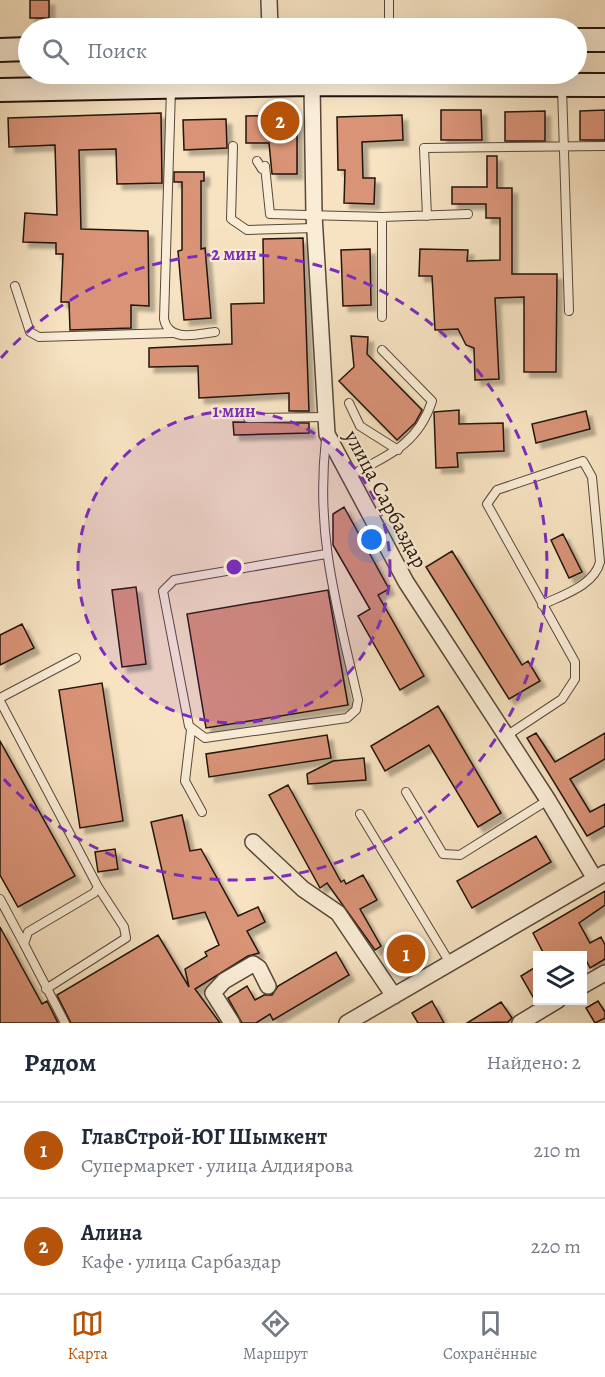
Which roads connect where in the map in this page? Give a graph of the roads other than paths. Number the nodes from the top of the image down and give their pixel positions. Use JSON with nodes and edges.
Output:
{"nodes":[{"id":1,"x":269,"y":0,"type":"edge"},
{"id":2,"x":388,"y":0,"type":"edge"},
{"id":3,"x":270,"y":18,"type":"edge"},
{"id":4,"x":389,"y":18,"type":"edge"},
{"id":5,"x":587,"y":40,"type":"edge"},
{"id":6,"x":605,"y":40,"type":"edge"},
{"id":7,"x":18,"y":49,"type":"edge"},
{"id":8,"x":0,"y":50,"type":"edge"},
{"id":9,"x":587,"y":83,"type":"edge"},
{"id":10,"x":224,"y":84,"type":"edge"},
{"id":11,"x":312,"y":84,"type":"edge"},
{"id":12,"x":562,"y":84,"type":"edge"},
{"id":13,"x":605,"y":85,"type":"edge"},
{"id":14,"x":171,"y":87,"type":"junction"},
{"id":15,"x":0,"y":90,"type":"edge"},
{"id":16,"x":233,"y":146,"type":"dead end"},
{"id":17,"x":605,"y":146,"type":"edge"},
{"id":18,"x":564,"y":147,"type":"junction"},
{"id":19,"x":256,"y":161,"type":"dead end"},
{"id":20,"x":468,"y":214,"type":"dead end"},
{"id":21,"x":427,"y":216,"type":"junction"},
{"id":22,"x":382,"y":217,"type":"junction"},
{"id":23,"x":314,"y":222,"type":"junction"},
{"id":24,"x":15,"y":286,"type":"dead end"},
{"id":25,"x":569,"y":311,"type":"dead end"},
{"id":26,"x":382,"y":317,"type":"dead end"},
{"id":27,"x":215,"y":332,"type":"dead end"},
{"id":28,"x":172,"y":333,"type":"junction"},
{"id":29,"x":382,"y":350,"type":"dead end"},
{"id":30,"x":349,"y":403,"type":"dead end"},
{"id":31,"x":325,"y":417,"type":"junction"},
{"id":32,"x":248,"y":418,"type":"dead end"},
{"id":33,"x":327,"y":434,"type":"junction"},
{"id":34,"x":398,"y":450,"type":"junction"},
{"id":35,"x":350,"y":476,"type":"junction"},
{"id":36,"x":326,"y":554,"type":"junction"},
{"id":37,"x":542,"y":605,"type":"junction"},
{"id":38,"x":76,"y":658,"type":"dead end"},
{"id":39,"x":0,"y":699,"type":"edge"},
{"id":40,"x":191,"y":730,"type":"junction"},
{"id":41,"x":506,"y":736,"type":"junction"},
{"id":42,"x":406,"y":792,"type":"dead end"},
{"id":43,"x":549,"y":800,"type":"junction"},
{"id":44,"x":202,"y":812,"type":"dead end"},
{"id":45,"x":360,"y":814,"type":"dead end"},
{"id":46,"x":253,"y":842,"type":"dead end"},
{"id":47,"x":600,"y":876,"type":"edge"},
{"id":48,"x":98,"y":887,"type":"junction"},
{"id":49,"x":0,"y":899,"type":"edge"},
{"id":50,"x":24,"y":944,"type":"junction"},
{"id":51,"x":450,"y":963,"type":"junction"},
{"id":52,"x":605,"y":973,"type":"edge"},
{"id":53,"x":587,"y":983,"type":"edge"},
{"id":54,"x":268,"y":986,"type":"dead end"},
{"id":55,"x":46,"y":989,"type":"junction"},
{"id":56,"x":394,"y":996,"type":"junction"},
{"id":57,"x":550,"y":1005,"type":"edge"},
{"id":58,"x":65,"y":1023,"type":"edge"},
{"id":59,"x":232,"y":1023,"type":"edge"},
{"id":60,"x":347,"y":1023,"type":"edge"},
{"id":61,"x":520,"y":1023,"type":"edge"}],
"edges":[{"from":1,"to":3,"type":"street"},
{"from":2,"to":4,"type":"lane"},
{"from":5,"to":6,"type":"main road"},
{"from":7,"to":8,"type":"main road"},
{"from":9,"to":13,"type":"main road"},
{"from":10,"to":14,"type":"main road"},
{"from":11,"to":23,"type":"street","name":"улица Сарбаздар"},
{"from":12,"to":18,"type":"lane"},
{"from":14,"to":15,"type":"main road"},
{"from":14,"to":28,"type":"lane"},
{"from":16,"to":23,"type":"lane"},
{"from":17,"to":18,"type":"lane"},
{"from":18,"to":21,"type":"lane"},
{"from":18,"to":25,"type":"lane"},
{"from":19,"to":23,"type":"lane"},
{"from":20,"to":21,"type":"lane"},
{"from":21,"to":22,"type":"lane"},
{"from":22,"to":23,"type":"lane"},
{"from":22,"to":26,"type":"lane"},
{"from":23,"to":31,"type":"street","name":"улица Сарбаздар"},
{"from":24,"to":28,"type":"lane"},
{"from":27,"to":28,"type":"lane"},
{"from":29,"to":34,"type":"lane"},
{"from":30,"to":34,"type":"lane"},
{"from":31,"to":32,"type":"lane"},
{"from":31,"to":33,"type":"street","name":"улица Сарбаздар"},
{"from":33,"to":35,"type":"street","name":"улица Сарбаздар"},
{"from":33,"to":36,"type":"lane"},
{"from":34,"to":35,"type":"lane"},
{"from":35,"to":41,"type":"street","name":"улица Сарбаздар"},
{"from":36,"to":40,"type":"lane"},
{"from":36,"to":40,"type":"lane"},
{"from":37,"to":37,"type":"lane"},
{"from":37,"to":41,"type":"lane"},
{"from":38,"to":39,"type":"lane"},
{"from":39,"to":48,"type":"lane"},
{"from":40,"to":44,"type":"lane"},
{"from":41,"to":43,"type":"street","name":"улица Сарбаздар"},
{"from":42,"to":43,"type":"lane"},
{"from":43,"to":47,"type":"street","name":"улица Сарбаздар"},
{"from":45,"to":51,"type":"lane"},
{"from":46,"to":56,"type":"street"},
{"from":47,"to":51,"type":"street"},
{"from":48,"to":50,"type":"lane"},
{"from":48,"to":55,"type":"lane"},
{"from":49,"to":50,"type":"lane"},
{"from":50,"to":55,"type":"lane"},
{"from":51,"to":56,"type":"street"},
{"from":52,"to":53,"type":"street"},
{"from":54,"to":59,"type":"street"},
{"from":55,"to":58,"type":"lane"},
{"from":56,"to":60,"type":"street"},
{"from":57,"to":61,"type":"street"}]}
